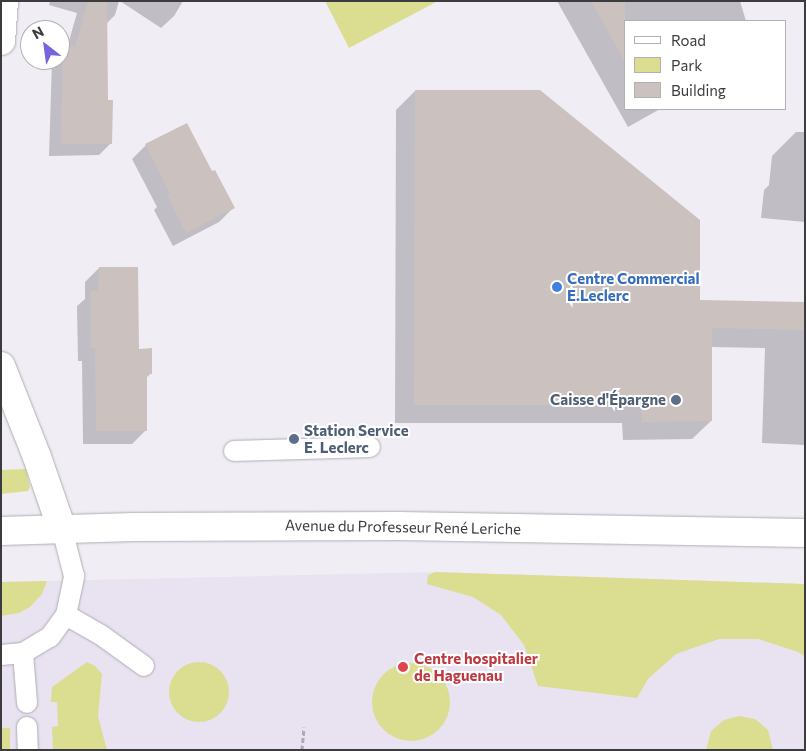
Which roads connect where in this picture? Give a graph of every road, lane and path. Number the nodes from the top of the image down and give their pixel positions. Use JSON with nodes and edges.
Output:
{"nodes":[{"id":1,"x":4,"y":1,"type":"edge"},
{"id":2,"x":1,"y":41,"type":"edge"},
{"id":3,"x":1,"y":366,"type":"edge"},
{"id":4,"x":370,"y":447,"type":"dead end"},
{"id":5,"x":234,"y":452,"type":"dead end"},
{"id":6,"x":62,"y":529,"type":"junction"},
{"id":7,"x":1,"y":531,"type":"edge"},
{"id":8,"x":805,"y":533,"type":"edge"},
{"id":9,"x":66,"y":615,"type":"junction"},
{"id":10,"x":23,"y":654,"type":"junction"},
{"id":11,"x":1,"y":655,"type":"edge"},
{"id":12,"x":144,"y":666,"type":"dead end"},
{"id":13,"x":27,"y":703,"type":"dead end"},
{"id":14,"x":28,"y":727,"type":"dead end"},
{"id":15,"x":304,"y":727,"type":"dead end"},
{"id":16,"x":28,"y":750,"type":"edge"},
{"id":17,"x":302,"y":750,"type":"edge"}],
"edges":[{"from":1,"to":2,"type":"street"},
{"from":3,"to":6,"type":"street"},
{"from":4,"to":5,"type":"lane"},
{"from":6,"to":7,"type":"street","name":"Avenue du Professeur René Leriche"},
{"from":6,"to":8,"type":"street","name":"Avenue du Professeur René Leriche"},
{"from":6,"to":9,"type":"lane"},
{"from":9,"to":10,"type":"lane"},
{"from":9,"to":12,"type":"lane"},
{"from":10,"to":11,"type":"lane"},
{"from":10,"to":13,"type":"lane"},
{"from":14,"to":16,"type":"lane"},
{"from":15,"to":17,"type":"path"}]}
